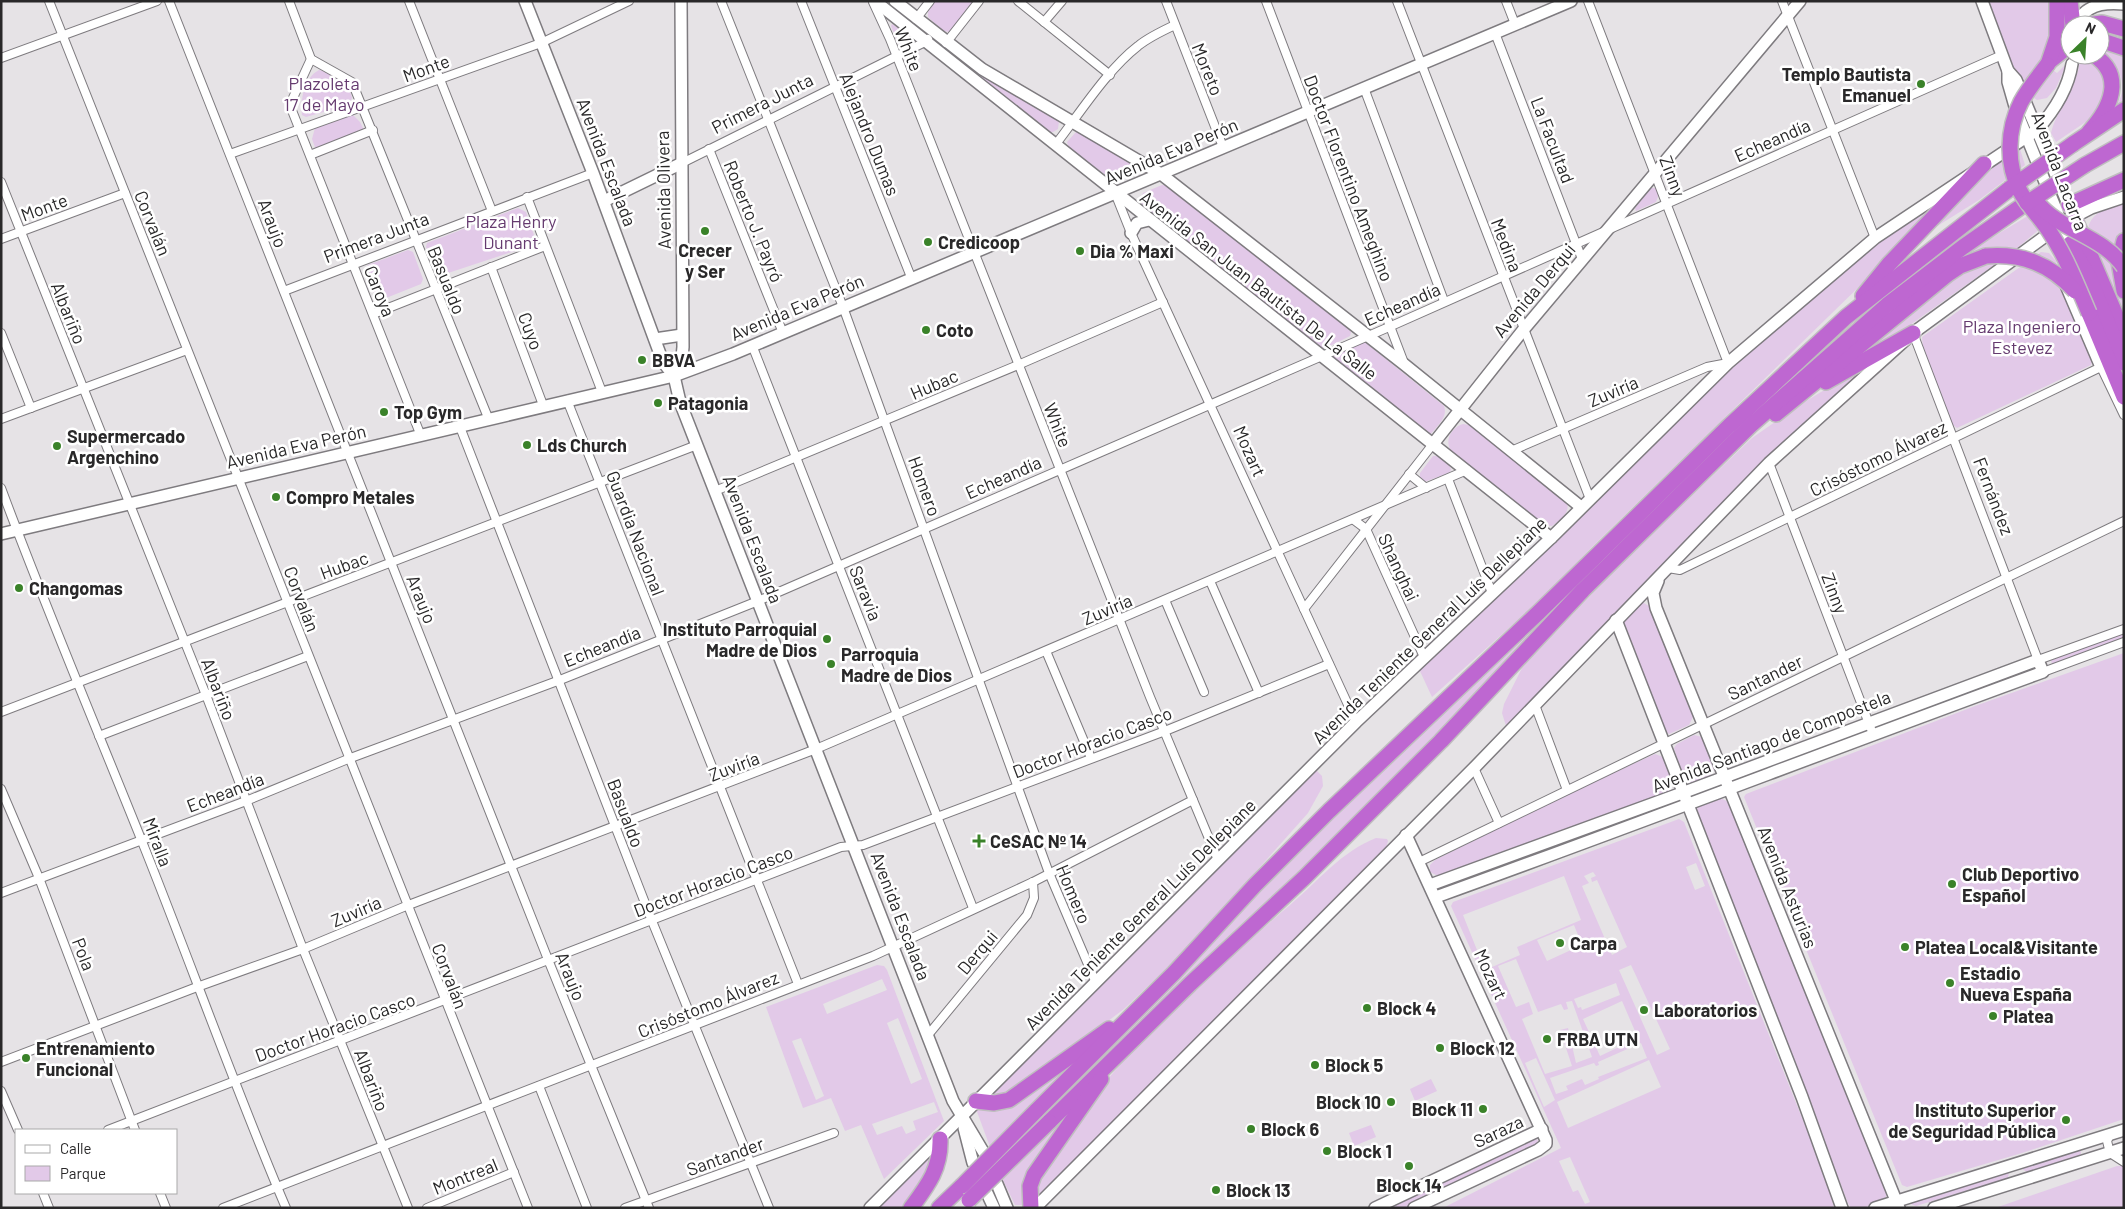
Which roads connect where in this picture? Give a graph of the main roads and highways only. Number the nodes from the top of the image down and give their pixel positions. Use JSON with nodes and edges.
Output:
{"nodes":[{"id":1,"x":2057,"y":1,"type":"edge"},
{"id":2,"x":2070,"y":1,"type":"edge"},
{"id":3,"x":2073,"y":15,"type":"edge"},
{"id":4,"x":2110,"y":25,"type":"edge"},
{"id":5,"x":2124,"y":29,"type":"edge"},
{"id":6,"x":2110,"y":43,"type":"edge"},
{"id":7,"x":2124,"y":48,"type":"edge"},
{"id":8,"x":2060,"y":55,"type":"edge"},
{"id":9,"x":2060,"y":61,"type":"edge"},
{"id":10,"x":2050,"y":65,"type":"junction"},
{"id":11,"x":2107,"y":65,"type":"edge"},
{"id":12,"x":2124,"y":110,"type":"edge"},
{"id":13,"x":2089,"y":132,"type":"junction"},
{"id":14,"x":2124,"y":143,"type":"edge"},
{"id":15,"x":1984,"y":164,"type":"road end"},
{"id":16,"x":2124,"y":180,"type":"edge"},
{"id":17,"x":2124,"y":240,"type":"edge"},
{"id":18,"x":2064,"y":247,"type":"road end"},
{"id":19,"x":2124,"y":267,"type":"edge"},
{"id":20,"x":2124,"y":291,"type":"edge"},
{"id":21,"x":2089,"y":313,"type":"junction"},
{"id":22,"x":1846,"y":317,"type":"junction"},
{"id":23,"x":1913,"y":333,"type":"road end"},
{"id":24,"x":2124,"y":334,"type":"edge"},
{"id":25,"x":2124,"y":364,"type":"edge"},
{"id":26,"x":2124,"y":397,"type":"edge"},
{"id":27,"x":1792,"y":402,"type":"junction"},
{"id":28,"x":1732,"y":444,"type":"junction"},
{"id":29,"x":1138,"y":1009,"type":"junction"},
{"id":30,"x":1118,"y":1053,"type":"junction"},
{"id":31,"x":976,"y":1101,"type":"road end"},
{"id":32,"x":940,"y":1139,"type":"road end"},
{"id":33,"x":965,"y":1204,"type":"edge"},
{"id":34,"x":911,"y":1208,"type":"edge"},
{"id":35,"x":939,"y":1208,"type":"edge"},
{"id":36,"x":1031,"y":1208,"type":"edge"}],
"edges":[{"from":1,"to":10,"type":"highway"},
{"from":2,"to":3,"type":"highway"},
{"from":4,"to":5,"type":"highway"},
{"from":6,"to":7,"type":"highway"},
{"from":8,"to":10,"type":"highway"},
{"from":9,"to":10,"type":"highway"},
{"from":10,"to":19,"type":"highway","bridge":true},
{"from":10,"to":21,"type":"highway","bridge":true},
{"from":11,"to":13,"type":"highway"},
{"from":12,"to":13,"type":"highway"},
{"from":13,"to":22,"type":"highway","bridge":true},
{"from":14,"to":28,"type":"highway","bridge":true},
{"from":15,"to":22,"type":"highway"},
{"from":16,"to":24,"type":"highway"},
{"from":17,"to":20,"type":"highway"},
{"from":18,"to":25,"type":"highway"},
{"from":21,"to":26,"type":"highway"},
{"from":21,"to":27,"type":"highway","bridge":true},
{"from":22,"to":29,"type":"highway"},
{"from":23,"to":27,"type":"highway"},
{"from":27,"to":28,"type":"highway"},
{"from":28,"to":30,"type":"highway"},
{"from":29,"to":31,"type":"highway"},
{"from":29,"to":35,"type":"highway","bridge":true},
{"from":30,"to":33,"type":"highway","bridge":true},
{"from":30,"to":36,"type":"highway"},
{"from":32,"to":34,"type":"highway"}]}
